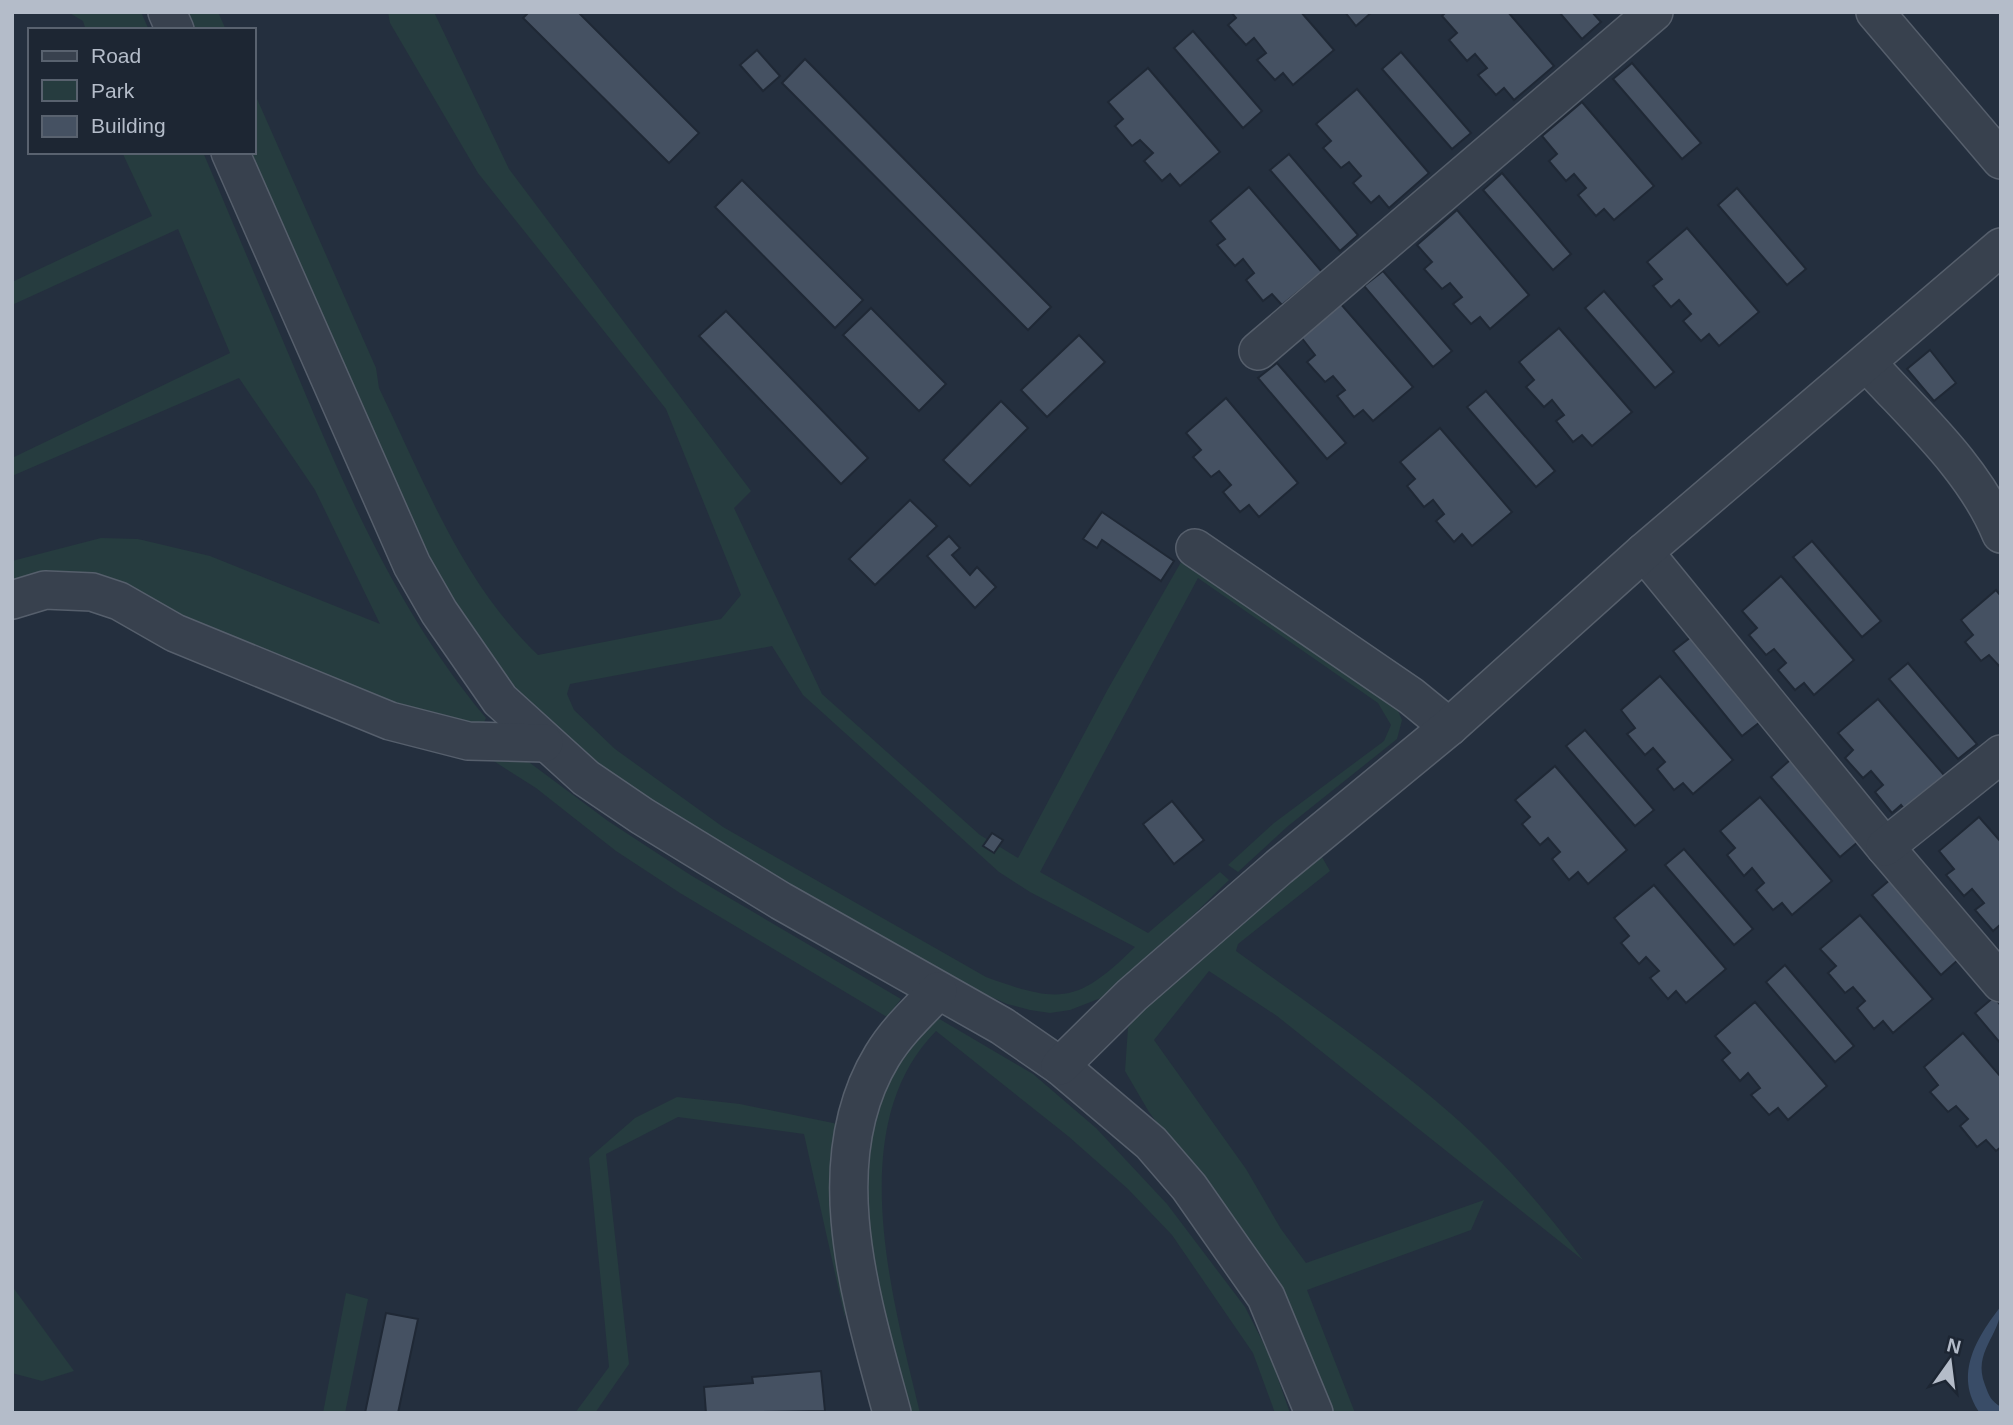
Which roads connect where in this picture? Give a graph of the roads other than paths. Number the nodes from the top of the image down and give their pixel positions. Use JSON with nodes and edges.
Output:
{"nodes":[{"id":1,"x":167,"y":12,"type":"edge"},
{"id":2,"x":1654,"y":12,"type":"edge"},
{"id":3,"x":1875,"y":12,"type":"edge"},
{"id":4,"x":174,"y":28,"type":"edge"},
{"id":5,"x":231,"y":154,"type":"edge"},
{"id":6,"x":2001,"y":160,"type":"edge"},
{"id":7,"x":2001,"y":247,"type":"edge"},
{"id":8,"x":1258,"y":351,"type":"dead end"},
{"id":9,"x":1868,"y":364,"type":"junction"},
{"id":10,"x":2001,"y":534,"type":"edge"},
{"id":11,"x":1195,"y":548,"type":"dead end"},
{"id":12,"x":1644,"y":552,"type":"junction"},
{"id":13,"x":12,"y":600,"type":"edge"},
{"id":14,"x":1449,"y":727,"type":"junction"},
{"id":15,"x":544,"y":743,"type":"junction"},
{"id":16,"x":2001,"y":754,"type":"edge"},
{"id":17,"x":1885,"y":847,"type":"junction"},
{"id":18,"x":2001,"y":983,"type":"edge"},
{"id":19,"x":938,"y":991,"type":"junction"},
{"id":20,"x":1060,"y":1066,"type":"junction"},
{"id":21,"x":892,"y":1413,"type":"edge"},
{"id":22,"x":1314,"y":1413,"type":"edge"}],
"edges":[{"from":1,"to":4,"type":"street"},
{"from":2,"to":8,"type":"street"},
{"from":3,"to":6,"type":"street"},
{"from":5,"to":15,"type":"street"},
{"from":7,"to":9,"type":"street"},
{"from":9,"to":10,"type":"street"},
{"from":9,"to":12,"type":"street"},
{"from":11,"to":14,"type":"street"},
{"from":12,"to":14,"type":"street"},
{"from":12,"to":17,"type":"street"},
{"from":13,"to":15,"type":"street"},
{"from":14,"to":20,"type":"street"},
{"from":15,"to":19,"type":"street"},
{"from":16,"to":17,"type":"street"},
{"from":17,"to":18,"type":"street"},
{"from":19,"to":20,"type":"street"},
{"from":19,"to":21,"type":"street"},
{"from":20,"to":22,"type":"street"}]}
